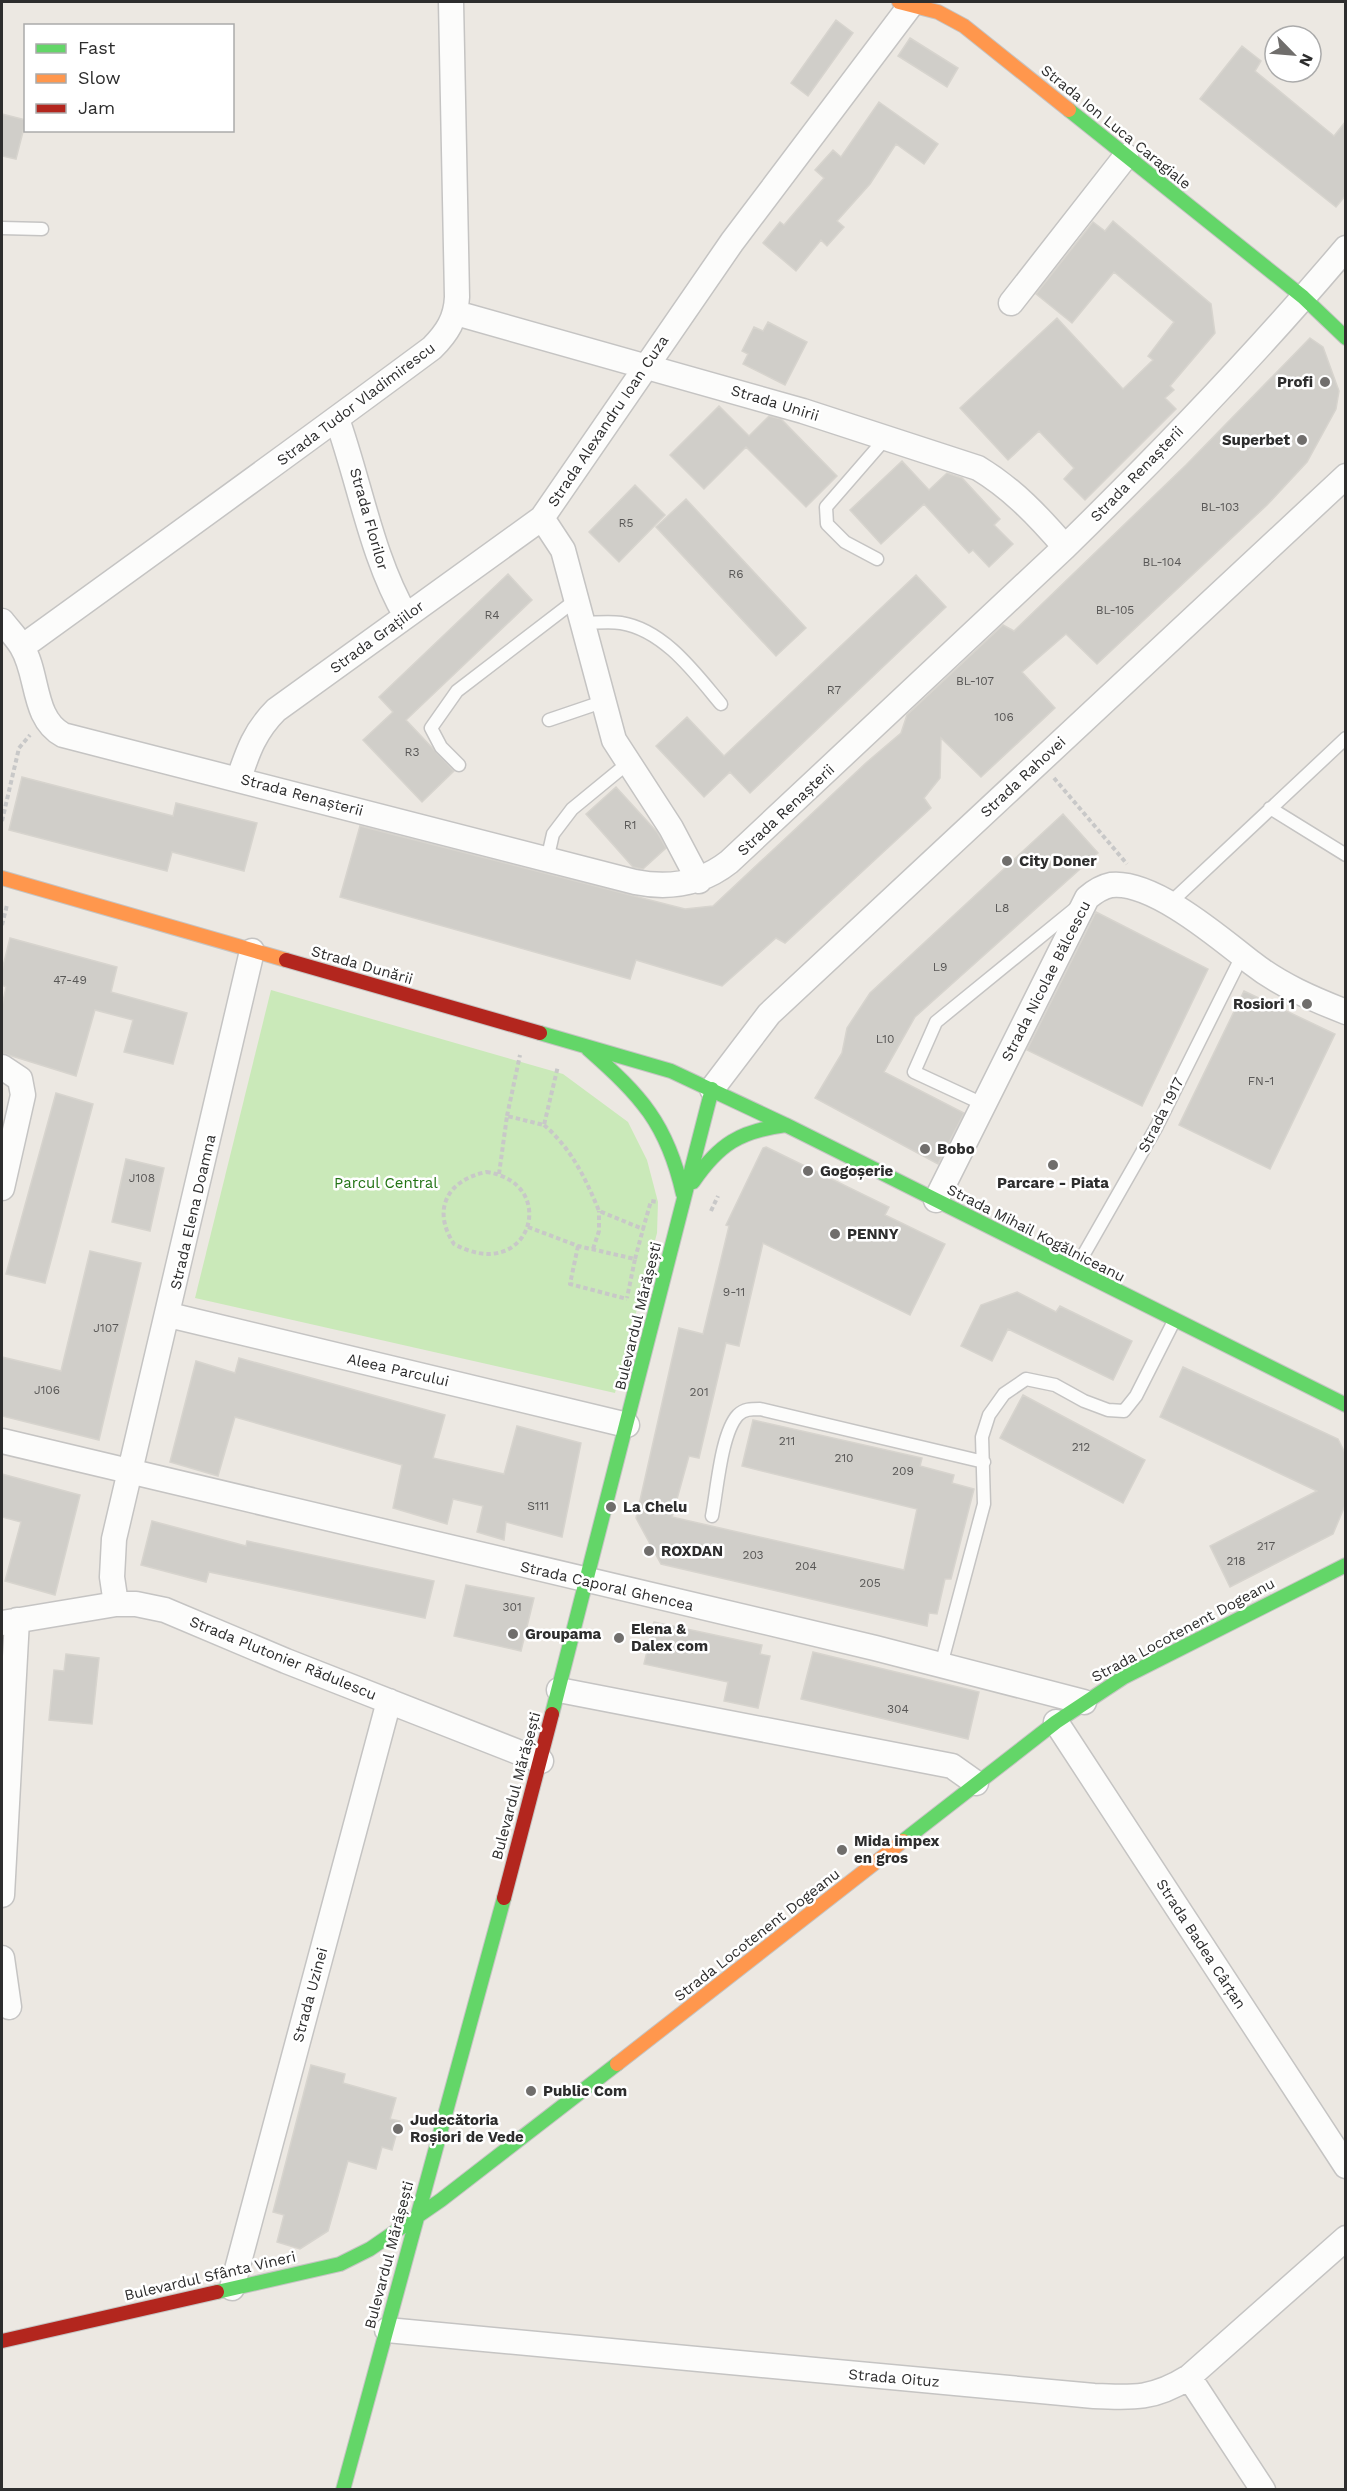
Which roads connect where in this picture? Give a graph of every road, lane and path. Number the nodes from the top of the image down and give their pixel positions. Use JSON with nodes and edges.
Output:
{"nodes":[{"id":1,"x":451,"y":2,"type":"edge"},
{"id":2,"x":908,"y":2,"type":"edge"},
{"id":3,"x":1126,"y":156,"type":"junction"},
{"id":4,"x":2,"y":228,"type":"edge"},
{"id":5,"x":42,"y":229,"type":"dead end"},
{"id":6,"x":1341,"y":262,"type":"edge"},
{"id":7,"x":1303,"y":297,"type":"junction"},
{"id":8,"x":1011,"y":303,"type":"dead end"},
{"id":9,"x":456,"y":313,"type":"junction"},
{"id":10,"x":1323,"y":314,"type":"junction"},
{"id":11,"x":1346,"y":327,"type":"edge"},
{"id":12,"x":1346,"y":338,"type":"edge"},
{"id":13,"x":645,"y":367,"type":"junction"},
{"id":14,"x":336,"y":419,"type":"junction"},
{"id":15,"x":885,"y":439,"type":"junction"},
{"id":16,"x":1346,"y":476,"type":"edge"},
{"id":17,"x":542,"y":518,"type":"junction"},
{"id":18,"x":1065,"y":547,"type":"junction"},
{"id":19,"x":878,"y":560,"type":"dead end"},
{"id":20,"x":577,"y":599,"type":"junction"},
{"id":21,"x":406,"y":616,"type":"junction"},
{"id":22,"x":2,"y":621,"type":"edge"},
{"id":23,"x":583,"y":623,"type":"junction"},
{"id":24,"x":22,"y":647,"type":"junction"},
{"id":25,"x":602,"y":702,"type":"junction"},
{"id":26,"x":721,"y":704,"type":"dead end"},
{"id":27,"x":44,"y":718,"type":"junction"},
{"id":28,"x":549,"y":720,"type":"dead end"},
{"id":29,"x":1346,"y":738,"type":"edge"},
{"id":30,"x":1040,"y":761,"type":"junction"},
{"id":31,"x":628,"y":763,"type":"junction"},
{"id":32,"x":459,"y":765,"type":"dead end"},
{"id":33,"x":239,"y":778,"type":"junction"},
{"id":34,"x":1270,"y":808,"type":"junction"},
{"id":35,"x":2,"y":821,"type":"edge"},
{"id":36,"x":1346,"y":855,"type":"edge"},
{"id":37,"x":547,"y":860,"type":"junction"},
{"id":38,"x":1131,"y":869,"type":"dead end"},
{"id":39,"x":2,"y":878,"type":"edge"},
{"id":40,"x":699,"y":881,"type":"junction"},
{"id":41,"x":1087,"y":898,"type":"junction"},
{"id":42,"x":1170,"y":903,"type":"junction"},
{"id":43,"x":252,"y":951,"type":"junction"},
{"id":44,"x":1243,"y":954,"type":"junction"},
{"id":45,"x":1346,"y":1012,"type":"edge"},
{"id":46,"x":526,"y":1028,"type":"junction"},
{"id":47,"x":564,"y":1039,"type":"junction"},
{"id":48,"x":582,"y":1044,"type":"junction"},
{"id":49,"x":2,"y":1067,"type":"edge"},
{"id":50,"x":712,"y":1089,"type":"junction"},
{"id":51,"x":983,"y":1104,"type":"junction"},
{"id":52,"x":507,"y":1116,"type":"junction"},
{"id":53,"x":544,"y":1125,"type":"junction"},
{"id":54,"x":786,"y":1125,"type":"junction"},
{"id":55,"x":499,"y":1174,"type":"junction"},
{"id":56,"x":2,"y":1188,"type":"edge"},
{"id":57,"x":684,"y":1200,"type":"junction"},
{"id":58,"x":936,"y":1200,"type":"junction"},
{"id":59,"x":599,"y":1211,"type":"junction"},
{"id":60,"x":528,"y":1227,"type":"junction"},
{"id":61,"x":578,"y":1246,"type":"junction"},
{"id":62,"x":592,"y":1249,"type":"junction"},
{"id":63,"x":1074,"y":1271,"type":"junction"},
{"id":64,"x":627,"y":1298,"type":"junction"},
{"id":65,"x":659,"y":1305,"type":"junction"},
{"id":66,"x":169,"y":1315,"type":"junction"},
{"id":67,"x":1174,"y":1321,"type":"junction"},
{"id":68,"x":1346,"y":1405,"type":"edge"},
{"id":69,"x":627,"y":1425,"type":"junction"},
{"id":70,"x":2,"y":1441,"type":"edge"},
{"id":71,"x":984,"y":1462,"type":"junction"},
{"id":72,"x":130,"y":1471,"type":"junction"},
{"id":73,"x":712,"y":1516,"type":"dead end"},
{"id":74,"x":1346,"y":1566,"type":"edge"},
{"id":75,"x":587,"y":1581,"type":"junction"},
{"id":76,"x":116,"y":1604,"type":"junction"},
{"id":77,"x":9,"y":1622,"type":"edge"},
{"id":78,"x":941,"y":1665,"type":"junction"},
{"id":79,"x":559,"y":1690,"type":"junction"},
{"id":80,"x":389,"y":1701,"type":"junction"},
{"id":81,"x":1084,"y":1702,"type":"junction"},
{"id":82,"x":1056,"y":1722,"type":"junction"},
{"id":83,"x":541,"y":1761,"type":"junction"},
{"id":84,"x":976,"y":1783,"type":"junction"},
{"id":85,"x":2,"y":1895,"type":"edge"},
{"id":86,"x":2,"y":1958,"type":"edge"},
{"id":87,"x":9,"y":2007,"type":"dead end"},
{"id":88,"x":1346,"y":2166,"type":"edge"},
{"id":89,"x":415,"y":2219,"type":"junction"},
{"id":90,"x":1346,"y":2238,"type":"edge"},
{"id":91,"x":232,"y":2288,"type":"junction"},
{"id":92,"x":387,"y":2330,"type":"junction"},
{"id":93,"x":2,"y":2341,"type":"edge"},
{"id":94,"x":1189,"y":2377,"type":"junction"},
{"id":95,"x":343,"y":2490,"type":"edge"},
{"id":96,"x":1263,"y":2490,"type":"edge"}],
"edges":[{"from":1,"to":9,"type":"street"},
{"from":2,"to":3,"type":"main road","name":"Strada Ion Luca Caragiale"},
{"from":2,"to":13,"type":"street","name":"Strada Alexandru Ioan Cuza"},
{"from":3,"to":7,"type":"main road","name":"Strada Ion Luca Caragiale"},
{"from":3,"to":8,"type":"street"},
{"from":4,"to":5,"type":"lane"},
{"from":6,"to":7,"type":"street","name":"Strada Renașterii"},
{"from":7,"to":10,"type":"main road","name":"Strada Ion Luca Caragiale"},
{"from":7,"to":18,"type":"street","name":"Strada Renașterii"},
{"from":9,"to":13,"type":"street","name":"Strada Unirii"},
{"from":9,"to":14,"type":"street","name":"Strada Tudor Vladimirescu"},
{"from":10,"to":11,"type":"main road"},
{"from":10,"to":12,"type":"main road"},
{"from":13,"to":15,"type":"street","name":"Strada Unirii"},
{"from":13,"to":17,"type":"street","name":"Strada Alexandru Ioan Cuza"},
{"from":14,"to":21,"type":"street","name":"Strada Florilor"},
{"from":14,"to":24,"type":"street","name":"Strada Tudor Vladimirescu"},
{"from":15,"to":18,"type":"street","name":"Strada Unirii"},
{"from":15,"to":19,"type":"lane"},
{"from":16,"to":30,"type":"street","name":"Strada Rahovei"},
{"from":17,"to":20,"type":"street","name":"Strada Alexandru Ioan Cuza"},
{"from":17,"to":21,"type":"street","name":"Strada Grațiilor"},
{"from":18,"to":40,"type":"street","name":"Strada Renașterii"},
{"from":20,"to":23,"type":"street","name":"Strada Alexandru Ioan Cuza"},
{"from":20,"to":32,"type":"lane"},
{"from":21,"to":33,"type":"street","name":"Strada Grațiilor"},
{"from":22,"to":24,"type":"street"},
{"from":23,"to":25,"type":"street","name":"Strada Alexandru Ioan Cuza"},
{"from":23,"to":26,"type":"lane"},
{"from":24,"to":27,"type":"street"},
{"from":25,"to":28,"type":"lane"},
{"from":25,"to":31,"type":"street","name":"Strada Alexandru Ioan Cuza"},
{"from":27,"to":33,"type":"street","name":"Strada Renașterii"},
{"from":27,"to":35,"type":"path"},
{"from":29,"to":34,"type":"lane"},
{"from":30,"to":38,"type":"path"},
{"from":30,"to":50,"type":"street","name":"Strada Rahovei"},
{"from":31,"to":37,"type":"lane"},
{"from":31,"to":40,"type":"street","name":"Strada Alexandru Ioan Cuza"},
{"from":33,"to":37,"type":"street","name":"Strada Renașterii"},
{"from":34,"to":36,"type":"lane"},
{"from":34,"to":42,"type":"lane"},
{"from":37,"to":40,"type":"street","name":"Strada Renașterii"},
{"from":39,"to":43,"type":"main road","name":"Strada Dunării"},
{"from":41,"to":42,"type":"street","name":"Strada Nicolae Bălcescu"},
{"from":41,"to":51,"type":"street","name":"Strada Nicolae Bălcescu"},
{"from":41,"to":51,"type":"lane"},
{"from":42,"to":44,"type":"street","name":"Strada Nicolae Bălcescu"},
{"from":43,"to":46,"type":"main road","name":"Strada Dunării"},
{"from":43,"to":66,"type":"street","name":"Strada Elena Doamna"},
{"from":44,"to":45,"type":"street","name":"Strada Nicolae Bălcescu"},
{"from":44,"to":63,"type":"lane","name":"Strada 1917"},
{"from":46,"to":47,"type":"main road","name":"Strada Dunării"},
{"from":46,"to":52,"type":"path"},
{"from":47,"to":48,"type":"main road","name":"Strada Dunării"},
{"from":47,"to":53,"type":"path"},
{"from":48,"to":50,"type":"main road","name":"Strada Dunării"},
{"from":48,"to":57,"type":"main road"},
{"from":49,"to":56,"type":"street"},
{"from":50,"to":54,"type":"main road","name":"Strada Mihail Kogălniceanu"},
{"from":50,"to":57,"type":"main road","name":"Bulevardul Mărășești"},
{"from":51,"to":58,"type":"street","name":"Strada Nicolae Bălcescu"},
{"from":52,"to":53,"type":"path"},
{"from":52,"to":55,"type":"path"},
{"from":53,"to":59,"type":"path"},
{"from":54,"to":57,"type":"main road"},
{"from":54,"to":58,"type":"main road","name":"Strada Mihail Kogălniceanu"},
{"from":55,"to":60,"type":"path"},
{"from":55,"to":60,"type":"path"},
{"from":57,"to":59,"type":"path"},
{"from":57,"to":65,"type":"main road","name":"Bulevardul Mărășești"},
{"from":58,"to":63,"type":"main road","name":"Strada Mihail Kogălniceanu"},
{"from":59,"to":62,"type":"path"},
{"from":60,"to":61,"type":"path"},
{"from":61,"to":62,"type":"path"},
{"from":61,"to":64,"type":"path"},
{"from":62,"to":64,"type":"path"},
{"from":63,"to":67,"type":"main road","name":"Strada Mihail Kogălniceanu"},
{"from":64,"to":65,"type":"path"},
{"from":65,"to":69,"type":"main road","name":"Bulevardul Mărășești"},
{"from":66,"to":69,"type":"street","name":"Aleea Parcului"},
{"from":66,"to":72,"type":"street","name":"Strada Elena Doamna"},
{"from":67,"to":68,"type":"main road","name":"Strada Mihail Kogălniceanu"},
{"from":67,"to":71,"type":"lane"},
{"from":69,"to":75,"type":"main road","name":"Bulevardul Mărășești"},
{"from":70,"to":72,"type":"street"},
{"from":71,"to":73,"type":"lane"},
{"from":71,"to":78,"type":"lane"},
{"from":72,"to":75,"type":"street","name":"Strada Caporal Ghencea"},
{"from":72,"to":76,"type":"street","name":"Strada Elena Doamna"},
{"from":74,"to":81,"type":"main road","name":"Strada Locotenent Dogeanu"},
{"from":75,"to":78,"type":"street","name":"Strada Caporal Ghencea"},
{"from":75,"to":79,"type":"main road","name":"Bulevardul Mărășești"},
{"from":76,"to":77,"type":"street","name":"Strada Plutonier Rădulescu"},
{"from":76,"to":80,"type":"street","name":"Strada Plutonier Rădulescu"},
{"from":77,"to":85,"type":"street","name":"Strada Plutonier Rădulescu"},
{"from":78,"to":81,"type":"street","name":"Strada Caporal Ghencea"},
{"from":79,"to":83,"type":"main road","name":"Bulevardul Mărășești"},
{"from":79,"to":84,"type":"street"},
{"from":80,"to":83,"type":"street","name":"Strada Plutonier Rădulescu"},
{"from":80,"to":91,"type":"street","name":"Strada Uzinei"},
{"from":81,"to":82,"type":"main road","name":"Strada Locotenent Dogeanu"},
{"from":82,"to":84,"type":"main road","name":"Strada Locotenent Dogeanu"},
{"from":82,"to":88,"type":"street","name":"Strada Badea Cârțan"},
{"from":83,"to":89,"type":"main road","name":"Bulevardul Mărășești"},
{"from":84,"to":89,"type":"main road","name":"Strada Locotenent Dogeanu"},
{"from":86,"to":87,"type":"street"},
{"from":89,"to":91,"type":"main road","name":"Bulevardul Sfânta Vineri"},
{"from":89,"to":92,"type":"main road","name":"Bulevardul Mărășești"},
{"from":90,"to":94,"type":"street","name":"Strada Oituz"},
{"from":91,"to":93,"type":"main road","name":"Bulevardul Sfânta Vineri"},
{"from":92,"to":94,"type":"street","name":"Strada Oituz"},
{"from":92,"to":95,"type":"main road","name":"Bulevardul Mărășești"},
{"from":94,"to":96,"type":"street"}]}
